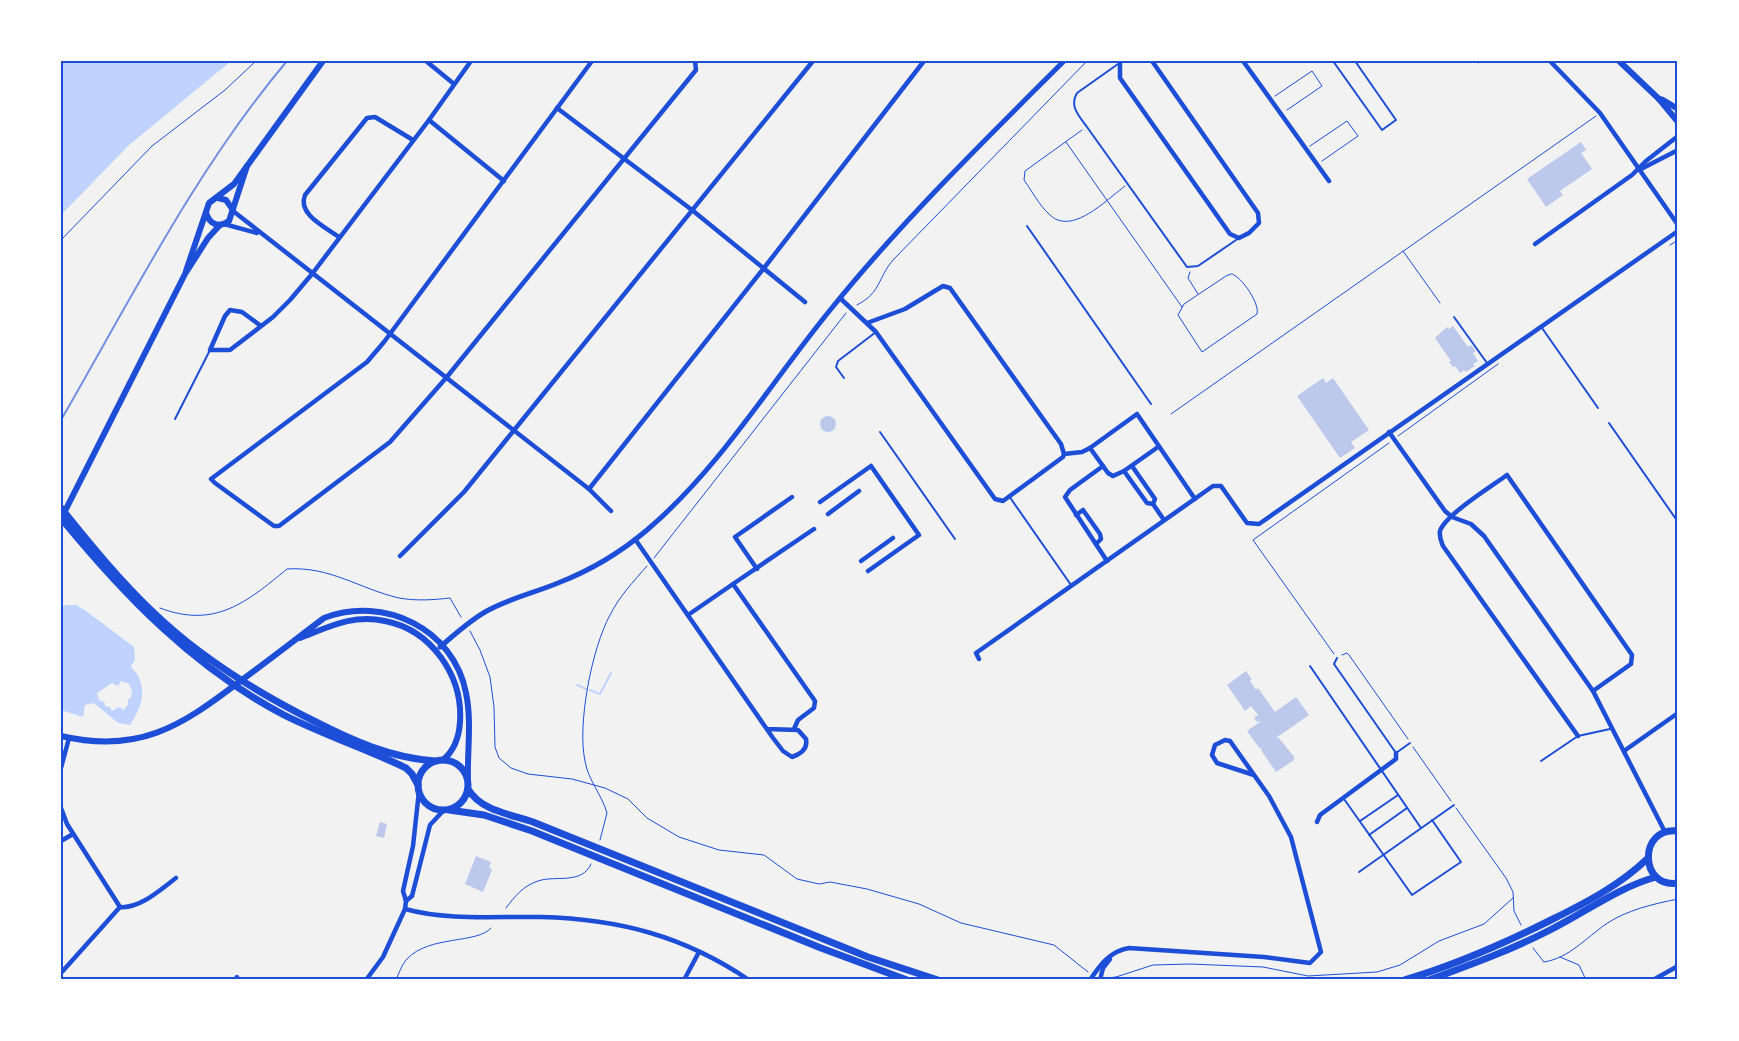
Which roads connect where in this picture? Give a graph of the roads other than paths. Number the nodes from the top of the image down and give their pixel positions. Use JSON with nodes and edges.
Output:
{"nodes":[{"id":1,"x":322,"y":61,"type":"edge"},
{"id":2,"x":426,"y":61,"type":"edge"},
{"id":3,"x":471,"y":61,"type":"edge"},
{"id":4,"x":592,"y":61,"type":"edge"},
{"id":5,"x":813,"y":61,"type":"edge"},
{"id":6,"x":924,"y":61,"type":"edge"},
{"id":7,"x":1064,"y":61,"type":"edge"},
{"id":8,"x":1152,"y":61,"type":"edge"},
{"id":9,"x":1243,"y":61,"type":"edge"},
{"id":10,"x":1333,"y":61,"type":"edge"},
{"id":11,"x":1355,"y":61,"type":"edge"},
{"id":12,"x":1550,"y":61,"type":"edge"},
{"id":13,"x":1619,"y":61,"type":"edge"},
{"id":14,"x":1119,"y":62,"type":"edge"},
{"id":15,"x":696,"y":63,"type":"edge"},
{"id":16,"x":454,"y":84,"type":"junction"},
{"id":17,"x":1658,"y":99,"type":"junction"},
{"id":18,"x":557,"y":108,"type":"junction"},
{"id":19,"x":1678,"y":109,"type":"edge"},
{"id":20,"x":429,"y":120,"type":"junction"},
{"id":21,"x":1678,"y":122,"type":"edge"},
{"id":22,"x":1678,"y":136,"type":"edge"},
{"id":23,"x":413,"y":140,"type":"junction"},
{"id":24,"x":1678,"y":150,"type":"edge"},
{"id":25,"x":625,"y":159,"type":"junction"},
{"id":26,"x":247,"y":165,"type":"junction"},
{"id":27,"x":1640,"y":169,"type":"junction"},
{"id":28,"x":1329,"y":181,"type":"dead end"},
{"id":29,"x":504,"y":182,"type":"junction"},
{"id":30,"x":218,"y":198,"type":"junction"},
{"id":31,"x":692,"y":210,"type":"junction"},
{"id":32,"x":233,"y":211,"type":"junction"},
{"id":33,"x":206,"y":213,"type":"junction"},
{"id":34,"x":222,"y":225,"type":"junction"},
{"id":35,"x":1678,"y":225,"type":"edge"},
{"id":36,"x":1027,"y":226,"type":"dead end"},
{"id":37,"x":1678,"y":231,"type":"edge"},
{"id":38,"x":259,"y":234,"type":"junction"},
{"id":39,"x":339,"y":237,"type":"junction"},
{"id":40,"x":1238,"y":238,"type":"junction"},
{"id":41,"x":1535,"y":244,"type":"dead end"},
{"id":42,"x":764,"y":268,"type":"junction"},
{"id":43,"x":185,"y":274,"type":"junction"},
{"id":44,"x":312,"y":274,"type":"junction"},
{"id":45,"x":840,"y":298,"type":"junction"},
{"id":46,"x":805,"y":302,"type":"dead end"},
{"id":47,"x":1454,"y":316,"type":"dead end"},
{"id":48,"x":867,"y":323,"type":"junction"},
{"id":49,"x":261,"y":326,"type":"junction"},
{"id":50,"x":1542,"y":327,"type":"junction"},
{"id":51,"x":876,"y":332,"type":"junction"},
{"id":52,"x":390,"y":335,"type":"junction"},
{"id":53,"x":210,"y":350,"type":"junction"},
{"id":54,"x":1488,"y":364,"type":"junction"},
{"id":55,"x":446,"y":378,"type":"junction"},
{"id":56,"x":844,"y":378,"type":"dead end"},
{"id":57,"x":1151,"y":404,"type":"dead end"},
{"id":58,"x":1598,"y":408,"type":"dead end"},
{"id":59,"x":174,"y":418,"type":"dead end"},
{"id":60,"x":1609,"y":423,"type":"dead end"},
{"id":61,"x":514,"y":431,"type":"junction"},
{"id":62,"x":880,"y":432,"type":"dead end"},
{"id":63,"x":1389,"y":432,"type":"junction"},
{"id":64,"x":1158,"y":447,"type":"junction"},
{"id":65,"x":1090,"y":448,"type":"junction"},
{"id":66,"x":1064,"y":454,"type":"junction"},
{"id":67,"x":1103,"y":466,"type":"junction"},
{"id":68,"x":1132,"y":466,"type":"junction"},
{"id":69,"x":1124,"y":471,"type":"junction"},
{"id":70,"x":589,"y":488,"type":"junction"},
{"id":71,"x":859,"y":491,"type":"dead end"},
{"id":72,"x":1009,"y":496,"type":"junction"},
{"id":73,"x":792,"y":497,"type":"dead end"},
{"id":74,"x":1195,"y":499,"type":"junction"},
{"id":75,"x":820,"y":502,"type":"dead end"},
{"id":76,"x":1153,"y":504,"type":"junction"},
{"id":77,"x":61,"y":508,"type":"edge"},
{"id":78,"x":611,"y":511,"type":"dead end"},
{"id":79,"x":828,"y":514,"type":"dead end"},
{"id":80,"x":1076,"y":515,"type":"junction"},
{"id":81,"x":1452,"y":517,"type":"junction"},
{"id":82,"x":61,"y":518,"type":"edge"},
{"id":83,"x":1164,"y":520,"type":"junction"},
{"id":84,"x":1678,"y":522,"type":"edge"},
{"id":85,"x":814,"y":528,"type":"dead end"},
{"id":86,"x":893,"y":538,"type":"dead end"},
{"id":87,"x":635,"y":539,"type":"junction"},
{"id":88,"x":956,"y":539,"type":"dead end"},
{"id":89,"x":1096,"y":544,"type":"junction"},
{"id":90,"x":400,"y":556,"type":"dead end"},
{"id":91,"x":861,"y":561,"type":"dead end"},
{"id":92,"x":1107,"y":561,"type":"junction"},
{"id":93,"x":757,"y":569,"type":"junction"},
{"id":94,"x":868,"y":571,"type":"dead end"},
{"id":95,"x":733,"y":584,"type":"junction"},
{"id":96,"x":1071,"y":586,"type":"junction"},
{"id":97,"x":688,"y":616,"type":"junction"},
{"id":98,"x":296,"y":639,"type":"junction"},
{"id":99,"x":442,"y":645,"type":"junction"},
{"id":100,"x":436,"y":650,"type":"junction"},
{"id":101,"x":1337,"y":658,"type":"road end"},
{"id":102,"x":979,"y":659,"type":"dead end"},
{"id":103,"x":1310,"y":666,"type":"dead end"},
{"id":104,"x":1593,"y":691,"type":"junction"},
{"id":105,"x":1678,"y":714,"type":"edge"},
{"id":106,"x":1612,"y":728,"type":"junction"},
{"id":107,"x":767,"y":729,"type":"junction"},
{"id":108,"x":794,"y":729,"type":"junction"},
{"id":109,"x":61,"y":736,"type":"edge"},
{"id":110,"x":1578,"y":736,"type":"junction"},
{"id":111,"x":69,"y":738,"type":"junction"},
{"id":112,"x":343,"y":738,"type":"junction"},
{"id":113,"x":1410,"y":743,"type":"road end"},
{"id":114,"x":1624,"y":751,"type":"junction"},
{"id":115,"x":1396,"y":753,"type":"junction"},
{"id":116,"x":443,"y":760,"type":"junction"},
{"id":117,"x":435,"y":761,"type":"junction"},
{"id":118,"x":1541,"y":761,"type":"dead end"},
{"id":119,"x":61,"y":768,"type":"edge"},
{"id":120,"x":1382,"y":771,"type":"junction"},
{"id":121,"x":1254,"y":775,"type":"junction"},
{"id":122,"x":468,"y":781,"type":"junction"},
{"id":123,"x":418,"y":788,"type":"junction"},
{"id":124,"x":468,"y":789,"type":"junction"},
{"id":125,"x":1398,"y":795,"type":"junction"},
{"id":126,"x":1344,"y":799,"type":"junction"},
{"id":127,"x":1454,"y":805,"type":"road end"},
{"id":128,"x":61,"y":808,"type":"edge"},
{"id":129,"x":1407,"y":808,"type":"junction"},
{"id":130,"x":446,"y":810,"type":"junction"},
{"id":131,"x":1432,"y":820,"type":"junction"},
{"id":132,"x":1360,"y":821,"type":"junction"},
{"id":133,"x":1317,"y":822,"type":"dead end"},
{"id":134,"x":1421,"y":828,"type":"junction"},
{"id":135,"x":1678,"y":831,"type":"edge"},
{"id":136,"x":1664,"y":832,"type":"junction"},
{"id":137,"x":73,"y":834,"type":"junction"},
{"id":138,"x":1369,"y":835,"type":"junction"},
{"id":139,"x":61,"y":841,"type":"edge"},
{"id":140,"x":1383,"y":855,"type":"junction"},
{"id":141,"x":1647,"y":859,"type":"junction"},
{"id":142,"x":1359,"y":872,"type":"dead end"},
{"id":143,"x":1656,"y":877,"type":"junction"},
{"id":144,"x":176,"y":878,"type":"dead end"},
{"id":145,"x":1678,"y":883,"type":"edge"},
{"id":146,"x":406,"y":901,"type":"junction"},
{"id":147,"x":120,"y":907,"type":"junction"},
{"id":148,"x":405,"y":909,"type":"junction"},
{"id":149,"x":699,"y":952,"type":"junction"},
{"id":150,"x":1113,"y":954,"type":"junction"},
{"id":151,"x":1678,"y":966,"type":"edge"},
{"id":152,"x":61,"y":973,"type":"edge"},
{"id":153,"x":366,"y":980,"type":"edge"},
{"id":154,"x":684,"y":980,"type":"edge"},
{"id":155,"x":749,"y":980,"type":"edge"},
{"id":156,"x":907,"y":980,"type":"edge"},
{"id":157,"x":938,"y":980,"type":"edge"},
{"id":158,"x":1090,"y":980,"type":"edge"},
{"id":159,"x":1100,"y":980,"type":"edge"},
{"id":160,"x":1404,"y":980,"type":"edge"},
{"id":161,"x":1429,"y":980,"type":"edge"},
{"id":162,"x":1652,"y":980,"type":"edge"}],
"edges":[{"from":1,"to":26,"type":"main road"},
{"from":2,"to":16,"type":"street"},
{"from":3,"to":16,"type":"street"},
{"from":4,"to":18,"type":"street"},
{"from":5,"to":31,"type":"street"},
{"from":6,"to":42,"type":"street"},
{"from":7,"to":45,"type":"street"},
{"from":8,"to":40,"type":"street"},
{"from":9,"to":28,"type":"street"},
{"from":10,"to":11,"type":"lane"},
{"from":12,"to":27,"type":"street"},
{"from":13,"to":17,"type":"main road"},
{"from":14,"to":40,"type":"street"},
{"from":14,"to":40,"type":"lane"},
{"from":15,"to":25,"type":"street"},
{"from":16,"to":20,"type":"street"},
{"from":17,"to":19,"type":"main road"},
{"from":17,"to":21,"type":"main road"},
{"from":18,"to":25,"type":"street"},
{"from":18,"to":29,"type":"street"},
{"from":20,"to":23,"type":"street"},
{"from":20,"to":29,"type":"street"},
{"from":22,"to":27,"type":"street"},
{"from":23,"to":39,"type":"street"},
{"from":23,"to":39,"type":"street"},
{"from":24,"to":27,"type":"street"},
{"from":25,"to":31,"type":"street"},
{"from":25,"to":55,"type":"street"},
{"from":26,"to":30,"type":"main road"},
{"from":26,"to":32,"type":"main road"},
{"from":27,"to":35,"type":"street"},
{"from":27,"to":41,"type":"street"},
{"from":29,"to":52,"type":"street"},
{"from":30,"to":32,"type":"main road"},
{"from":30,"to":33,"type":"main road"},
{"from":31,"to":42,"type":"street"},
{"from":31,"to":61,"type":"street"},
{"from":32,"to":34,"type":"main road"},
{"from":32,"to":38,"type":"street"},
{"from":33,"to":34,"type":"main road"},
{"from":33,"to":43,"type":"main road"},
{"from":34,"to":38,"type":"street"},
{"from":34,"to":43,"type":"main road"},
{"from":36,"to":57,"type":"lane"},
{"from":37,"to":50,"type":"street"},
{"from":38,"to":44,"type":"street"},
{"from":39,"to":44,"type":"street"},
{"from":42,"to":46,"type":"street"},
{"from":42,"to":70,"type":"street"},
{"from":43,"to":82,"type":"main road"},
{"from":44,"to":49,"type":"street"},
{"from":44,"to":52,"type":"street"},
{"from":45,"to":48,"type":"street"},
{"from":45,"to":87,"type":"street"},
{"from":47,"to":54,"type":"lane"},
{"from":48,"to":51,"type":"street"},
{"from":48,"to":66,"type":"street"},
{"from":49,"to":53,"type":"street"},
{"from":49,"to":53,"type":"street"},
{"from":50,"to":54,"type":"street"},
{"from":50,"to":58,"type":"lane"},
{"from":51,"to":56,"type":"lane"},
{"from":51,"to":72,"type":"street"},
{"from":52,"to":55,"type":"street"},
{"from":52,"to":55,"type":"street"},
{"from":53,"to":59,"type":"lane"},
{"from":54,"to":63,"type":"street"},
{"from":55,"to":61,"type":"street"},
{"from":60,"to":84,"type":"lane"},
{"from":61,"to":70,"type":"street"},
{"from":61,"to":90,"type":"street"},
{"from":62,"to":88,"type":"lane"},
{"from":63,"to":74,"type":"street"},
{"from":63,"to":81,"type":"street"},
{"from":64,"to":65,"type":"street"},
{"from":64,"to":68,"type":"street"},
{"from":64,"to":74,"type":"street"},
{"from":65,"to":66,"type":"street"},
{"from":65,"to":67,"type":"street"},
{"from":66,"to":72,"type":"street"},
{"from":67,"to":69,"type":"street"},
{"from":67,"to":80,"type":"street"},
{"from":68,"to":69,"type":"street"},
{"from":68,"to":76,"type":"street"},
{"from":69,"to":76,"type":"street"},
{"from":70,"to":78,"type":"street"},
{"from":71,"to":79,"type":"street"},
{"from":72,"to":96,"type":"lane"},
{"from":73,"to":93,"type":"street"},
{"from":74,"to":83,"type":"street"},
{"from":75,"to":94,"type":"street"},
{"from":76,"to":83,"type":"street"},
{"from":77,"to":112,"type":"highway"},
{"from":80,"to":89,"type":"street"},
{"from":80,"to":89,"type":"street"},
{"from":81,"to":104,"type":"street"},
{"from":81,"to":104,"type":"street"},
{"from":81,"to":110,"type":"street"},
{"from":82,"to":112,"type":"highway"},
{"from":83,"to":92,"type":"street"},
{"from":85,"to":93,"type":"street"},
{"from":86,"to":91,"type":"street"},
{"from":87,"to":97,"type":"street"},
{"from":87,"to":99,"type":"street"},
{"from":89,"to":92,"type":"street"},
{"from":92,"to":96,"type":"street"},
{"from":93,"to":95,"type":"street"},
{"from":95,"to":97,"type":"street"},
{"from":95,"to":108,"type":"street"},
{"from":96,"to":102,"type":"street"},
{"from":97,"to":107,"type":"street"},
{"from":98,"to":99,"type":"main road"},
{"from":98,"to":100,"type":"main road"},
{"from":98,"to":111,"type":"main road"},
{"from":99,"to":100,"type":"street"},
{"from":99,"to":122,"type":"main road"},
{"from":100,"to":116,"type":"main road"},
{"from":101,"to":115,"type":"lane"},
{"from":103,"to":120,"type":"lane"},
{"from":104,"to":106,"type":"street"},
{"from":105,"to":114,"type":"street"},
{"from":106,"to":110,"type":"lane"},
{"from":106,"to":114,"type":"street"},
{"from":107,"to":108,"type":"street"},
{"from":107,"to":108,"type":"street"},
{"from":109,"to":111,"type":"main road"},
{"from":110,"to":118,"type":"lane"},
{"from":111,"to":119,"type":"street"},
{"from":112,"to":117,"type":"highway"},
{"from":112,"to":123,"type":"highway"},
{"from":113,"to":115,"type":"lane"},
{"from":114,"to":136,"type":"street"},
{"from":115,"to":120,"type":"street"},
{"from":116,"to":117,"type":"highway"},
{"from":116,"to":122,"type":"highway"},
{"from":117,"to":123,"type":"highway"},
{"from":120,"to":125,"type":"lane"},
{"from":120,"to":126,"type":"street"},
{"from":121,"to":121,"type":"street"},
{"from":121,"to":150,"type":"street"},
{"from":122,"to":124,"type":"highway"},
{"from":123,"to":130,"type":"highway"},
{"from":123,"to":146,"type":"street"},
{"from":124,"to":130,"type":"highway"},
{"from":124,"to":157,"type":"highway"},
{"from":125,"to":129,"type":"lane"},
{"from":125,"to":132,"type":"lane"},
{"from":126,"to":132,"type":"lane"},
{"from":126,"to":133,"type":"street"},
{"from":127,"to":131,"type":"lane"},
{"from":128,"to":137,"type":"street"},
{"from":129,"to":134,"type":"lane"},
{"from":129,"to":138,"type":"lane"},
{"from":130,"to":146,"type":"street"},
{"from":130,"to":156,"type":"highway"},
{"from":131,"to":134,"type":"lane"},
{"from":131,"to":140,"type":"lane"},
{"from":132,"to":138,"type":"lane"},
{"from":134,"to":140,"type":"lane"},
{"from":135,"to":136,"type":"highway"},
{"from":136,"to":141,"type":"highway"},
{"from":137,"to":139,"type":"street"},
{"from":137,"to":147,"type":"street"},
{"from":138,"to":140,"type":"lane"},
{"from":140,"to":142,"type":"lane"},
{"from":141,"to":143,"type":"highway"},
{"from":141,"to":160,"type":"highway"},
{"from":143,"to":145,"type":"highway"},
{"from":143,"to":161,"type":"highway"},
{"from":144,"to":147,"type":"street"},
{"from":146,"to":148,"type":"street"},
{"from":147,"to":152,"type":"street"},
{"from":148,"to":149,"type":"street"},
{"from":148,"to":153,"type":"street"},
{"from":149,"to":154,"type":"street"},
{"from":149,"to":155,"type":"street"},
{"from":150,"to":158,"type":"street"},
{"from":150,"to":159,"type":"street"},
{"from":151,"to":162,"type":"street"}]}
